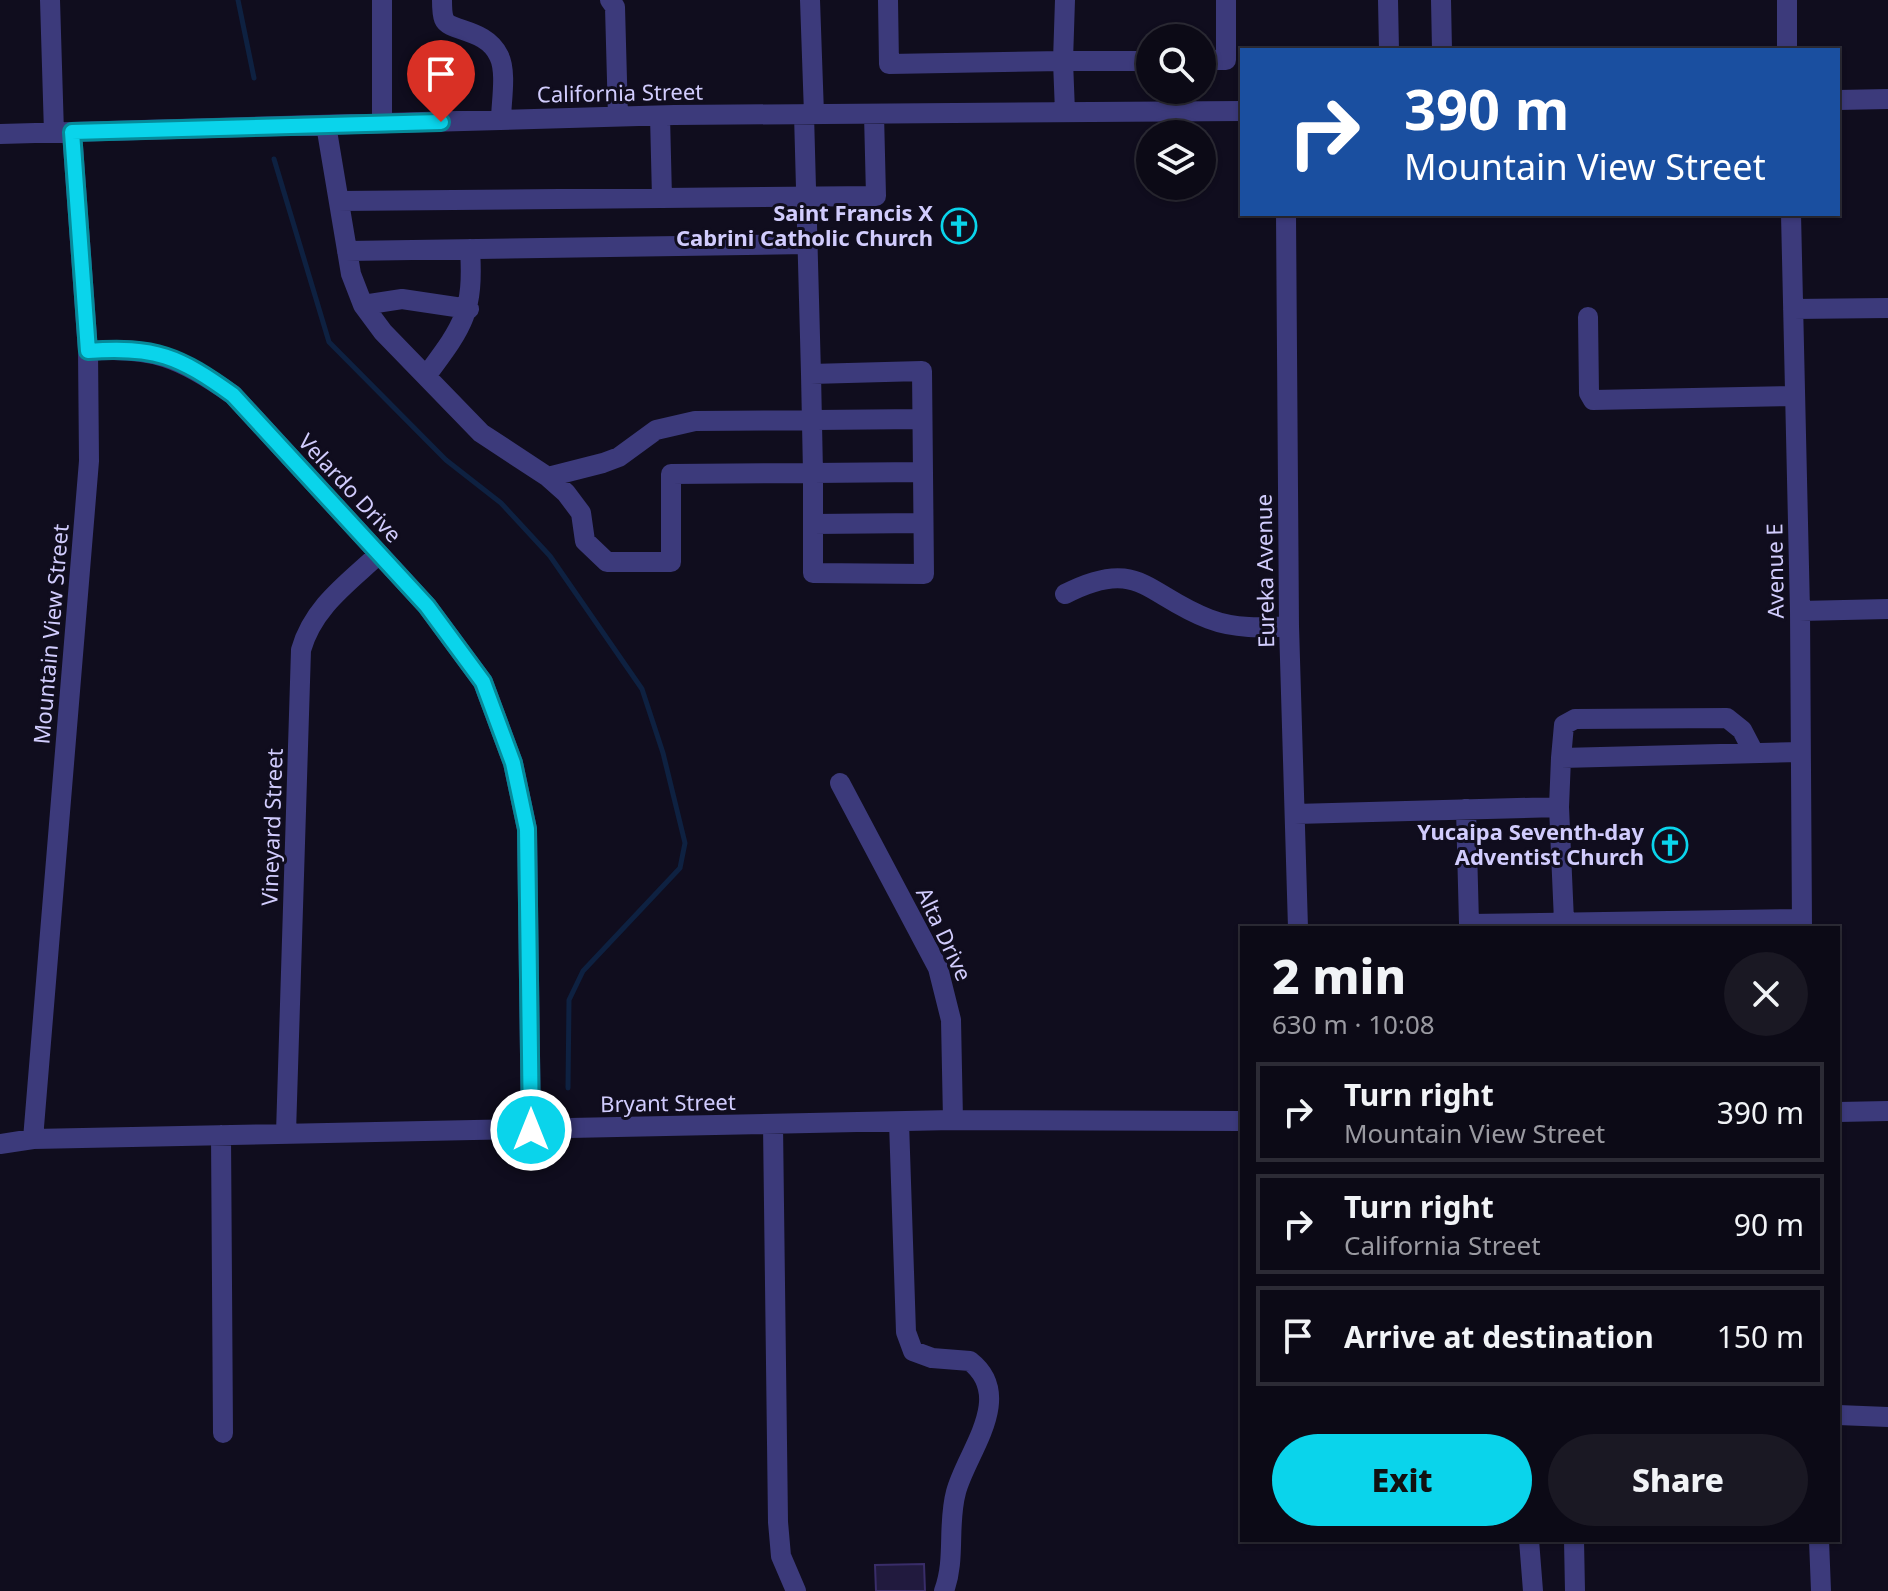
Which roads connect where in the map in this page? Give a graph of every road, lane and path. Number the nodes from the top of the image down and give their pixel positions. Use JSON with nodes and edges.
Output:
{"nodes":[{"id":1,"x":50,"y":0,"type":"edge"},
{"id":2,"x":382,"y":0,"type":"edge"},
{"id":3,"x":442,"y":0,"type":"edge"},
{"id":4,"x":610,"y":0,"type":"edge"},
{"id":5,"x":625,"y":0,"type":"edge"},
{"id":6,"x":810,"y":0,"type":"edge"},
{"id":7,"x":888,"y":0,"type":"edge"},
{"id":8,"x":1065,"y":0,"type":"edge"},
{"id":9,"x":1226,"y":0,"type":"edge"},
{"id":10,"x":1388,"y":0,"type":"edge"},
{"id":11,"x":1441,"y":0,"type":"edge"},
{"id":12,"x":1787,"y":0,"type":"edge"},
{"id":13,"x":1389,"y":48,"type":"edge"},
{"id":14,"x":1442,"y":48,"type":"edge"},
{"id":15,"x":1787,"y":48,"type":"edge"},
{"id":16,"x":1216,"y":60,"type":"edge"},
{"id":17,"x":1063,"y":61,"type":"junction"},
{"id":18,"x":1136,"y":61,"type":"edge"},
{"id":19,"x":1888,"y":99,"type":"edge"},
{"id":20,"x":1840,"y":100,"type":"edge"},
{"id":21,"x":1240,"y":111,"type":"edge"},
{"id":22,"x":1065,"y":112,"type":"junction"},
{"id":23,"x":809,"y":114,"type":"junction"},
{"id":24,"x":874,"y":114,"type":"junction"},
{"id":25,"x":660,"y":116,"type":"junction"},
{"id":26,"x":624,"y":117,"type":"junction"},
{"id":27,"x":501,"y":120,"type":"junction"},
{"id":28,"x":382,"y":123,"type":"junction"},
{"id":29,"x":326,"y":125,"type":"junction"},
{"id":30,"x":63,"y":132,"type":"junction"},
{"id":31,"x":0,"y":134,"type":"edge"},
{"id":32,"x":806,"y":197,"type":"junction"},
{"id":33,"x":662,"y":198,"type":"junction"},
{"id":34,"x":339,"y":201,"type":"junction"},
{"id":35,"x":1286,"y":216,"type":"edge"},
{"id":36,"x":1791,"y":216,"type":"edge"},
{"id":37,"x":807,"y":244,"type":"junction"},
{"id":38,"x":470,"y":249,"type":"junction"},
{"id":39,"x":347,"y":251,"type":"junction"},
{"id":40,"x":363,"y":305,"type":"junction"},
{"id":41,"x":1888,"y":308,"type":"edge"},
{"id":42,"x":469,"y":309,"type":"junction"},
{"id":43,"x":1793,"y":309,"type":"junction"},
{"id":44,"x":1588,"y":317,"type":"dead end"},
{"id":45,"x":88,"y":351,"type":"junction"},
{"id":46,"x":811,"y":374,"type":"junction"},
{"id":47,"x":426,"y":376,"type":"junction"},
{"id":48,"x":1795,"y":396,"type":"junction"},
{"id":49,"x":922,"y":419,"type":"junction"},
{"id":50,"x":812,"y":420,"type":"junction"},
{"id":51,"x":922,"y":472,"type":"junction"},
{"id":52,"x":813,"y":473,"type":"junction"},
{"id":53,"x":548,"y":477,"type":"junction"},
{"id":54,"x":923,"y":523,"type":"junction"},
{"id":55,"x":813,"y":524,"type":"junction"},
{"id":56,"x":379,"y":554,"type":"junction"},
{"id":57,"x":1065,"y":594,"type":"dead end"},
{"id":58,"x":1888,"y":609,"type":"edge"},
{"id":59,"x":1800,"y":611,"type":"junction"},
{"id":60,"x":1289,"y":626,"type":"junction"},
{"id":61,"x":1800,"y":752,"type":"junction"},
{"id":62,"x":1754,"y":753,"type":"junction"},
{"id":63,"x":1561,"y":758,"type":"junction"},
{"id":64,"x":840,"y":783,"type":"dead end"},
{"id":65,"x":1559,"y":807,"type":"junction"},
{"id":66,"x":1466,"y":809,"type":"junction"},
{"id":67,"x":1295,"y":814,"type":"junction"},
{"id":68,"x":1573,"y":921,"type":"junction"},
{"id":69,"x":1802,"y":924,"type":"edge"},
{"id":70,"x":1298,"y":926,"type":"edge"},
{"id":71,"x":1888,"y":1111,"type":"edge"},
{"id":72,"x":1840,"y":1112,"type":"edge"},
{"id":73,"x":953,"y":1120,"type":"junction"},
{"id":74,"x":1240,"y":1121,"type":"edge"},
{"id":75,"x":899,"y":1122,"type":"junction"},
{"id":76,"x":773,"y":1125,"type":"junction"},
{"id":77,"x":531,"y":1130,"type":"junction"},
{"id":78,"x":286,"y":1133,"type":"junction"},
{"id":79,"x":221,"y":1135,"type":"junction"},
{"id":80,"x":33,"y":1139,"type":"junction"},
{"id":81,"x":0,"y":1144,"type":"edge"},
{"id":82,"x":1840,"y":1415,"type":"edge"},
{"id":83,"x":1888,"y":1417,"type":"edge"},
{"id":84,"x":223,"y":1433,"type":"dead end"},
{"id":85,"x":1529,"y":1542,"type":"edge"},
{"id":86,"x":1574,"y":1542,"type":"edge"},
{"id":87,"x":1819,"y":1542,"type":"edge"},
{"id":88,"x":1575,"y":1584,"type":"edge"},
{"id":89,"x":796,"y":1591,"type":"edge"},
{"id":90,"x":944,"y":1591,"type":"edge"},
{"id":91,"x":1533,"y":1591,"type":"edge"},
{"id":92,"x":1821,"y":1591,"type":"edge"}],
"edges":[{"from":1,"to":30,"type":"street","name":"Mountain View Street"},
{"from":2,"to":28,"type":"street"},
{"from":3,"to":27,"type":"street"},
{"from":4,"to":26,"type":"street"},
{"from":5,"to":26,"type":"street"},
{"from":6,"to":23,"type":"street"},
{"from":7,"to":17,"type":"street"},
{"from":8,"to":17,"type":"street"},
{"from":9,"to":16,"type":"street"},
{"from":10,"to":13,"type":"street"},
{"from":11,"to":14,"type":"street"},
{"from":12,"to":15,"type":"street"},
{"from":17,"to":18,"type":"street"},
{"from":17,"to":22,"type":"street"},
{"from":19,"to":20,"type":"street"},
{"from":21,"to":22,"type":"street","name":"California Street"},
{"from":22,"to":24,"type":"street","name":"California Street"},
{"from":23,"to":24,"type":"street","name":"California Street"},
{"from":23,"to":25,"type":"street","name":"California Street"},
{"from":23,"to":32,"type":"street"},
{"from":24,"to":32,"type":"street"},
{"from":25,"to":26,"type":"street","name":"California Street"},
{"from":25,"to":33,"type":"street"},
{"from":26,"to":27,"type":"street","name":"California Street"},
{"from":27,"to":28,"type":"street","name":"California Street"},
{"from":28,"to":29,"type":"street","name":"California Street"},
{"from":29,"to":30,"type":"street","name":"California Street"},
{"from":29,"to":34,"type":"street"},
{"from":30,"to":31,"type":"street","name":"California Street"},
{"from":30,"to":45,"type":"street","name":"Mountain View Street"},
{"from":32,"to":33,"type":"street"},
{"from":32,"to":37,"type":"street"},
{"from":33,"to":34,"type":"street"},
{"from":34,"to":39,"type":"street"},
{"from":35,"to":60,"type":"street","name":"Eureka Avenue"},
{"from":36,"to":43,"type":"street","name":"Avenue E"},
{"from":37,"to":38,"type":"street"},
{"from":37,"to":46,"type":"street"},
{"from":38,"to":39,"type":"street"},
{"from":38,"to":42,"type":"street"},
{"from":39,"to":40,"type":"street"},
{"from":40,"to":42,"type":"street"},
{"from":40,"to":47,"type":"street"},
{"from":41,"to":43,"type":"street"},
{"from":42,"to":47,"type":"street"},
{"from":43,"to":48,"type":"street","name":"Avenue E"},
{"from":44,"to":48,"type":"street"},
{"from":45,"to":56,"type":"street","name":"Velardo Drive"},
{"from":45,"to":80,"type":"street","name":"Mountain View Street"},
{"from":46,"to":49,"type":"street"},
{"from":46,"to":50,"type":"street"},
{"from":47,"to":53,"type":"street"},
{"from":48,"to":59,"type":"street","name":"Avenue E"},
{"from":49,"to":50,"type":"street"},
{"from":49,"to":51,"type":"street"},
{"from":50,"to":52,"type":"street"},
{"from":50,"to":53,"type":"street"},
{"from":51,"to":52,"type":"street"},
{"from":51,"to":54,"type":"street"},
{"from":52,"to":53,"type":"street"},
{"from":52,"to":55,"type":"street"},
{"from":54,"to":55,"type":"street"},
{"from":54,"to":55,"type":"street"},
{"from":56,"to":77,"type":"street","name":"Velardo Drive"},
{"from":56,"to":78,"type":"street","name":"Vineyard Street"},
{"from":57,"to":60,"type":"street"},
{"from":58,"to":59,"type":"street"},
{"from":59,"to":61,"type":"street","name":"Avenue E"},
{"from":60,"to":67,"type":"street","name":"Eureka Avenue"},
{"from":61,"to":62,"type":"street"},
{"from":61,"to":69,"type":"street","name":"Avenue E"},
{"from":62,"to":63,"type":"street"},
{"from":62,"to":63,"type":"street"},
{"from":63,"to":65,"type":"street"},
{"from":64,"to":73,"type":"street","name":"Alta Drive"},
{"from":65,"to":66,"type":"street"},
{"from":65,"to":68,"type":"street"},
{"from":66,"to":67,"type":"street"},
{"from":66,"to":68,"type":"street"},
{"from":67,"to":70,"type":"street","name":"Eureka Avenue"},
{"from":68,"to":69,"type":"street"},
{"from":71,"to":72,"type":"street"},
{"from":73,"to":74,"type":"street","name":"Bryant Street"},
{"from":73,"to":75,"type":"street","name":"Bryant Street"},
{"from":75,"to":76,"type":"street","name":"Bryant Street"},
{"from":75,"to":90,"type":"street"},
{"from":76,"to":77,"type":"street","name":"Bryant Street"},
{"from":76,"to":89,"type":"street"},
{"from":77,"to":78,"type":"street","name":"Bryant Street"},
{"from":78,"to":79,"type":"street","name":"Bryant Street"},
{"from":79,"to":80,"type":"street","name":"Bryant Street"},
{"from":79,"to":84,"type":"street"},
{"from":80,"to":81,"type":"street","name":"Bryant Street"},
{"from":82,"to":83,"type":"street"},
{"from":85,"to":91,"type":"street"},
{"from":86,"to":88,"type":"street"},
{"from":87,"to":92,"type":"street"}]}
